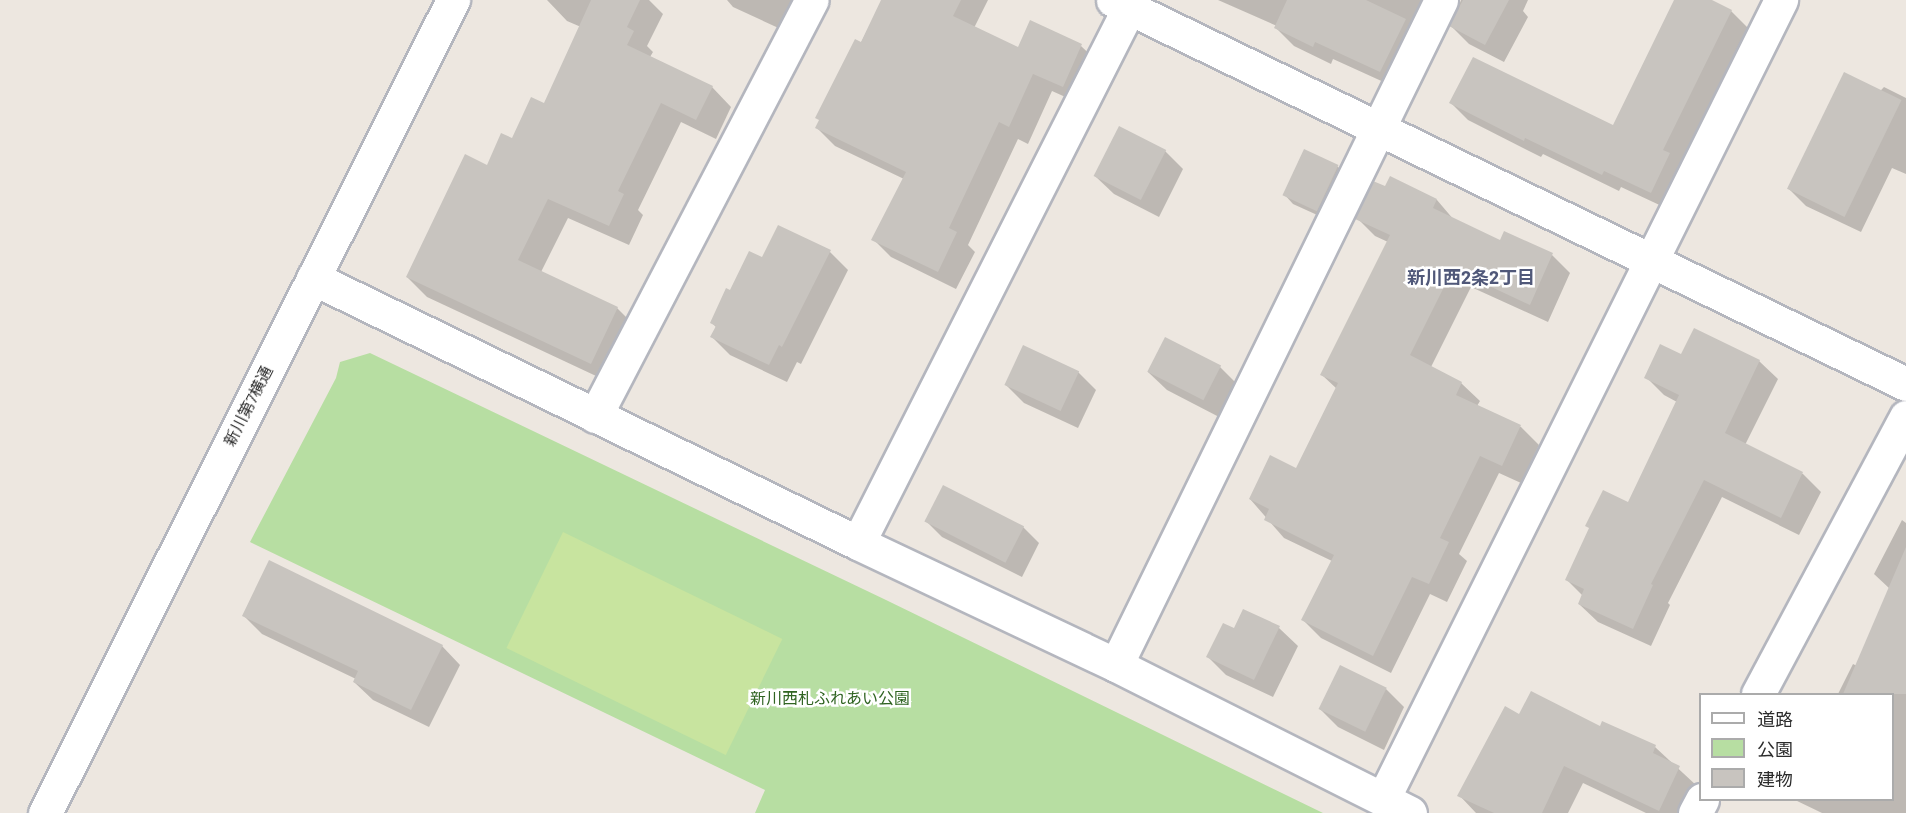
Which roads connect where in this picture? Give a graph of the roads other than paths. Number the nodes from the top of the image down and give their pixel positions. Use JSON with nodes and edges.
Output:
{"nodes":[{"id":1,"x":453,"y":0,"type":"edge"},
{"id":2,"x":812,"y":0,"type":"edge"},
{"id":3,"x":1441,"y":0,"type":"edge"},
{"id":4,"x":1781,"y":0,"type":"edge"},
{"id":5,"x":1125,"y":3,"type":"edge"},
{"id":6,"x":1377,"y":128,"type":"junction"},
{"id":7,"x":1650,"y":260,"type":"junction"},
{"id":8,"x":313,"y":278,"type":"junction"},
{"id":9,"x":1906,"y":384,"type":"edge"},
{"id":10,"x":595,"y":416,"type":"junction"},
{"id":11,"x":1906,"y":417,"type":"edge"},
{"id":12,"x":858,"y":543,"type":"junction"},
{"id":13,"x":1116,"y":665,"type":"junction"},
{"id":14,"x":1759,"y":693,"type":"edge"},
{"id":15,"x":1396,"y":806,"type":"edge"},
{"id":16,"x":45,"y":813,"type":"edge"}],
"edges":[{"from":1,"to":8,"type":"street","name":"新川第7横通"},
{"from":2,"to":10,"type":"street"},
{"from":3,"to":6,"type":"street"},
{"from":4,"to":7,"type":"street"},
{"from":5,"to":6,"type":"street"},
{"from":5,"to":12,"type":"street"},
{"from":6,"to":7,"type":"street"},
{"from":6,"to":13,"type":"street"},
{"from":7,"to":9,"type":"street"},
{"from":7,"to":15,"type":"street"},
{"from":8,"to":10,"type":"street"},
{"from":8,"to":16,"type":"street","name":"新川第7横通"},
{"from":10,"to":12,"type":"street"},
{"from":11,"to":14,"type":"street"},
{"from":12,"to":13,"type":"street"},
{"from":13,"to":15,"type":"street"}]}
